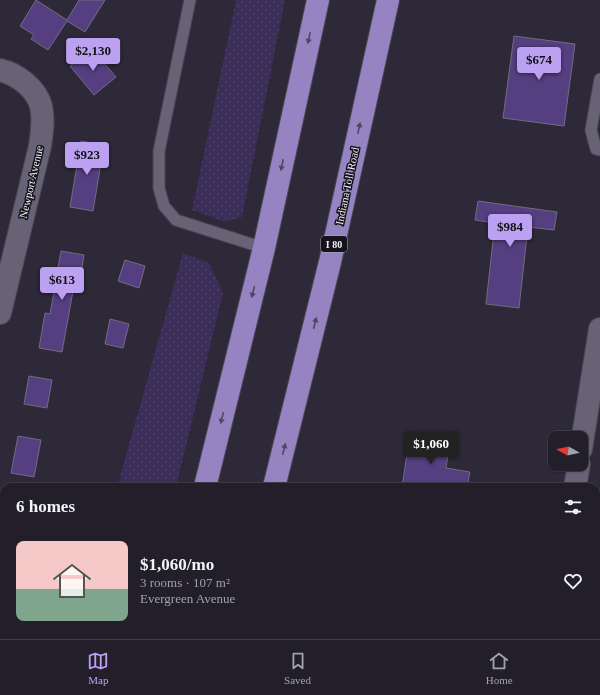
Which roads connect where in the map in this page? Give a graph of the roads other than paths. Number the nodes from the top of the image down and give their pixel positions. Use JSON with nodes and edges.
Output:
{"nodes":[{"id":1,"x":190,"y":0,"type":"edge"},
{"id":2,"x":318,"y":0,"type":"edge"},
{"id":3,"x":388,"y":0,"type":"edge"},
{"id":4,"x":0,"y":70,"type":"edge"},
{"id":5,"x":600,"y":79,"type":"edge"},
{"id":6,"x":600,"y":150,"type":"edge"},
{"id":7,"x":264,"y":248,"type":"junction"},
{"id":8,"x":0,"y":313,"type":"edge"},
{"id":9,"x":600,"y":329,"type":"edge"},
{"id":10,"x":594,"y":412,"type":"edge"},
{"id":11,"x":587,"y":431,"type":"edge"},
{"id":12,"x":578,"y":471,"type":"edge"},
{"id":13,"x":206,"y":483,"type":"edge"},
{"id":14,"x":275,"y":483,"type":"edge"},
{"id":15,"x":576,"y":483,"type":"edge"}],
"edges":[{"from":1,"to":7,"type":"lane"},
{"from":2,"to":7,"type":"highway","one_way":true},
{"from":14,"to":3,"type":"highway","name":"Indiana Toll Road","number":"I 80","one_way":true},
{"from":4,"to":8,"type":"street","name":"Newport Avenue"},
{"from":5,"to":6,"type":"lane"},
{"from":7,"to":13,"type":"highway","one_way":true},
{"from":9,"to":10,"type":"street"},
{"from":10,"to":11,"type":"street"},
{"from":12,"to":15,"type":"street"}]}
